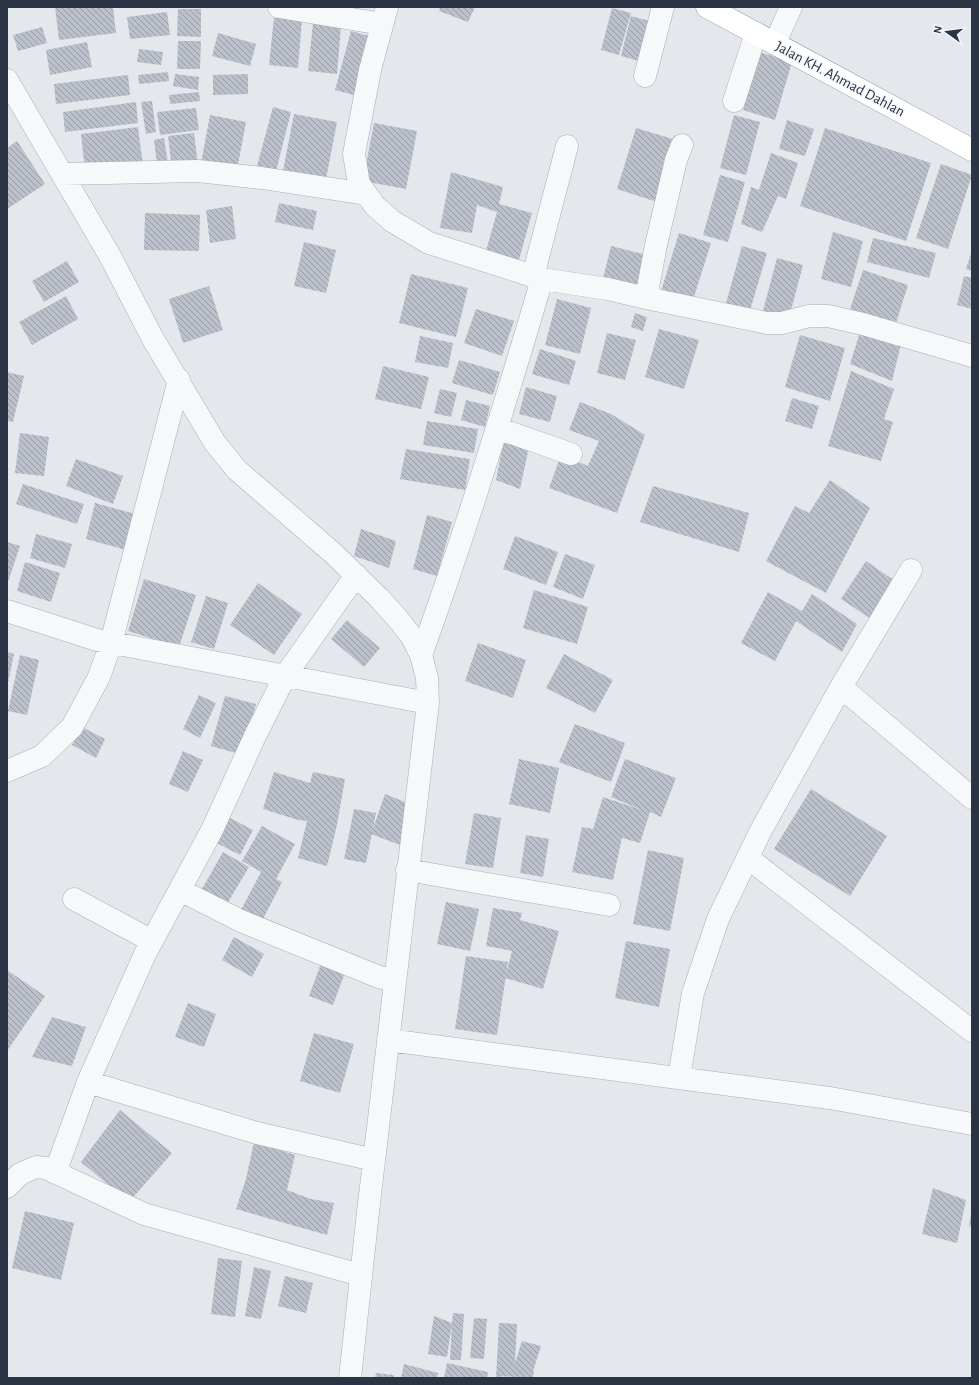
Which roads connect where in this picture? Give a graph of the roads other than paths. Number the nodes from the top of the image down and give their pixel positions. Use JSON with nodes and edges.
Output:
{"nodes":[{"id":1,"x":279,"y":7,"type":"edge"},
{"id":2,"x":663,"y":7,"type":"edge"},
{"id":3,"x":707,"y":7,"type":"edge"},
{"id":4,"x":791,"y":7,"type":"edge"},
{"id":5,"x":384,"y":16,"type":"edge"},
{"id":6,"x":756,"y":33,"type":"junction"},
{"id":7,"x":774,"y":43,"type":"junction"},
{"id":8,"x":644,"y":76,"type":"dead end"},
{"id":9,"x":7,"y":80,"type":"edge"},
{"id":10,"x":734,"y":101,"type":"dead end"},
{"id":11,"x":682,"y":145,"type":"dead end"},
{"id":12,"x":566,"y":146,"type":"dead end"},
{"id":13,"x":972,"y":150,"type":"edge"},
{"id":14,"x":62,"y":174,"type":"junction"},
{"id":15,"x":366,"y":194,"type":"junction"},
{"id":16,"x":538,"y":277,"type":"junction"},
{"id":17,"x":646,"y":298,"type":"junction"},
{"id":18,"x":972,"y":356,"type":"edge"},
{"id":19,"x":179,"y":380,"type":"junction"},
{"id":20,"x":497,"y":428,"type":"junction"},
{"id":21,"x":571,"y":454,"type":"dead end"},
{"id":22,"x":911,"y":570,"type":"dead end"},
{"id":23,"x":356,"y":575,"type":"junction"},
{"id":24,"x":7,"y":611,"type":"edge"},
{"id":25,"x":111,"y":643,"type":"junction"},
{"id":26,"x":421,"y":655,"type":"junction"},
{"id":27,"x":285,"y":676,"type":"junction"},
{"id":28,"x":841,"y":687,"type":"junction"},
{"id":29,"x":428,"y":703,"type":"junction"},
{"id":30,"x":7,"y":771,"type":"edge"},
{"id":31,"x":972,"y":798,"type":"edge"},
{"id":32,"x":748,"y":858,"type":"junction"},
{"id":33,"x":408,"y":870,"type":"junction"},
{"id":34,"x":180,"y":890,"type":"junction"},
{"id":35,"x":74,"y":899,"type":"dead end"},
{"id":36,"x":609,"y":905,"type":"dead end"},
{"id":37,"x":152,"y":941,"type":"junction"},
{"id":38,"x":395,"y":981,"type":"junction"},
{"id":39,"x":972,"y":1031,"type":"edge"},
{"id":40,"x":388,"y":1040,"type":"junction"},
{"id":41,"x":679,"y":1078,"type":"junction"},
{"id":42,"x":88,"y":1082,"type":"junction"},
{"id":43,"x":972,"y":1124,"type":"edge"},
{"id":44,"x":374,"y":1160,"type":"junction"},
{"id":45,"x":55,"y":1173,"type":"junction"},
{"id":46,"x":7,"y":1187,"type":"edge"},
{"id":47,"x":360,"y":1275,"type":"junction"},
{"id":48,"x":350,"y":1378,"type":"edge"}],
"edges":[{"from":1,"to":5,"type":"street"},
{"from":2,"to":8,"type":"street"},
{"from":3,"to":6,"type":"highway","name":"Jalan KH. Ahmad Dahlan"},
{"from":4,"to":7,"type":"street"},
{"from":5,"to":15,"type":"street"},
{"from":6,"to":7,"type":"highway","name":"Jalan KH. Ahmad Dahlan"},
{"from":6,"to":10,"type":"street"},
{"from":7,"to":13,"type":"highway","name":"Jalan KH. Ahmad Dahlan"},
{"from":9,"to":14,"type":"street"},
{"from":11,"to":17,"type":"street"},
{"from":12,"to":16,"type":"street"},
{"from":14,"to":15,"type":"street"},
{"from":14,"to":19,"type":"street"},
{"from":15,"to":16,"type":"street"},
{"from":16,"to":17,"type":"street"},
{"from":16,"to":20,"type":"street"},
{"from":17,"to":18,"type":"street"},
{"from":19,"to":23,"type":"street"},
{"from":19,"to":25,"type":"street"},
{"from":20,"to":21,"type":"street"},
{"from":20,"to":26,"type":"street"},
{"from":22,"to":28,"type":"street"},
{"from":23,"to":26,"type":"street"},
{"from":23,"to":27,"type":"street"},
{"from":24,"to":25,"type":"street"},
{"from":25,"to":27,"type":"street"},
{"from":25,"to":30,"type":"street"},
{"from":26,"to":29,"type":"street"},
{"from":27,"to":29,"type":"street"},
{"from":27,"to":34,"type":"street"},
{"from":28,"to":31,"type":"street"},
{"from":28,"to":32,"type":"street"},
{"from":29,"to":33,"type":"street"},
{"from":32,"to":39,"type":"street"},
{"from":32,"to":41,"type":"street"},
{"from":33,"to":36,"type":"street"},
{"from":33,"to":38,"type":"street"},
{"from":34,"to":37,"type":"street"},
{"from":34,"to":38,"type":"street"},
{"from":35,"to":37,"type":"street"},
{"from":37,"to":42,"type":"street"},
{"from":38,"to":40,"type":"street"},
{"from":40,"to":41,"type":"street"},
{"from":40,"to":44,"type":"street"},
{"from":41,"to":43,"type":"street"},
{"from":42,"to":44,"type":"street"},
{"from":42,"to":45,"type":"street"},
{"from":44,"to":47,"type":"street"},
{"from":45,"to":46,"type":"street"},
{"from":45,"to":47,"type":"street"},
{"from":47,"to":48,"type":"street"}]}
